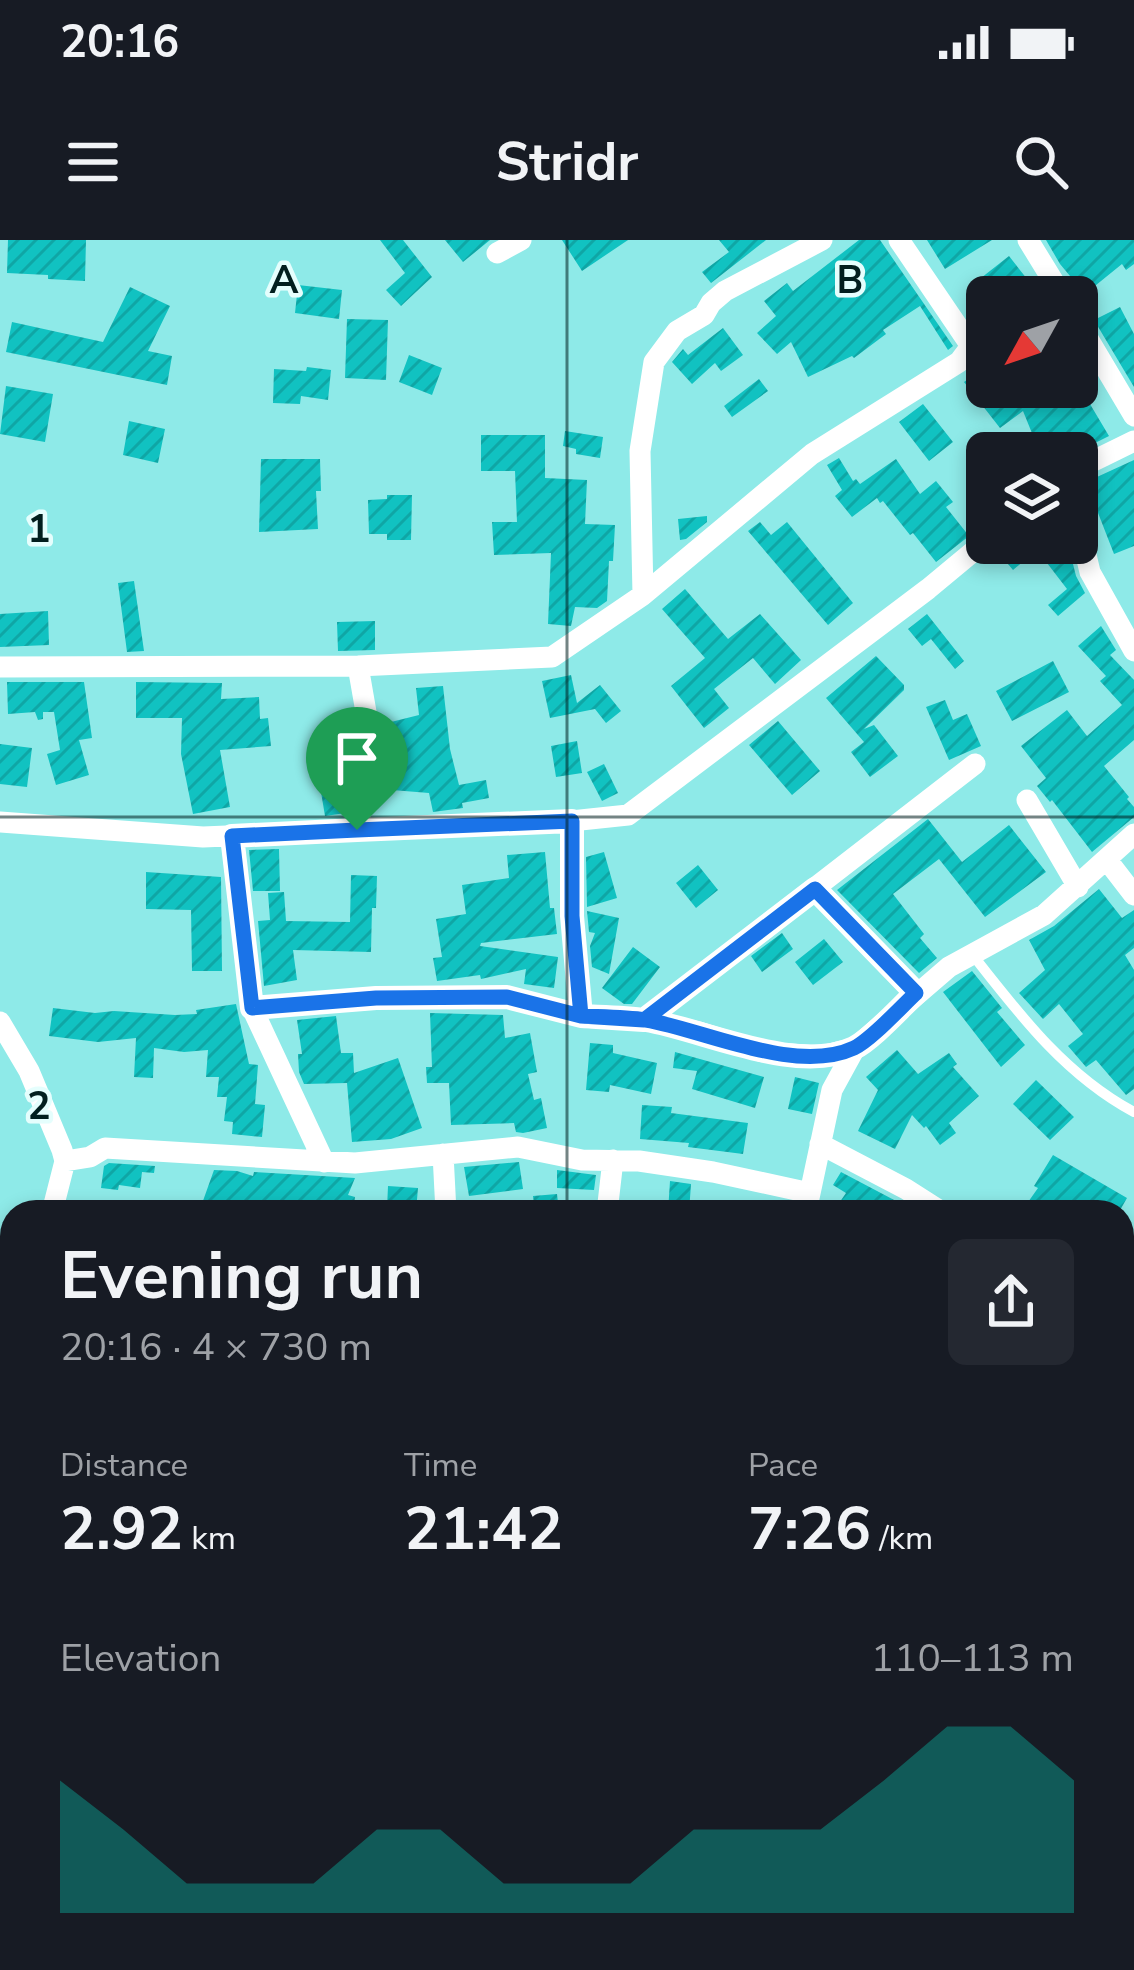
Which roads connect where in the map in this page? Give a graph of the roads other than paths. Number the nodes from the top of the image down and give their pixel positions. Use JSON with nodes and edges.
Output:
{"nodes":[{"id":1,"x":521,"y":240,"type":"edge"},
{"id":2,"x":822,"y":240,"type":"edge"},
{"id":3,"x":899,"y":240,"type":"edge"},
{"id":4,"x":1032,"y":241,"type":"edge"},
{"id":5,"x":496,"y":253,"type":"dead end"},
{"id":6,"x":1051,"y":276,"type":"edge"},
{"id":7,"x":1098,"y":355,"type":"edge"},
{"id":8,"x":1134,"y":416,"type":"edge"},
{"id":9,"x":1134,"y":440,"type":"edge"},
{"id":10,"x":1098,"y":458,"type":"edge"},
{"id":11,"x":966,"y":557,"type":"edge"},
{"id":12,"x":1088,"y":564,"type":"edge"},
{"id":13,"x":643,"y":595,"type":"junction"},
{"id":14,"x":1134,"y":651,"type":"edge"},
{"id":15,"x":358,"y":666,"type":"junction"},
{"id":16,"x":0,"y":667,"type":"edge"},
{"id":17,"x":975,"y":764,"type":"dead end"},
{"id":18,"x":1028,"y":800,"type":"dead end"},
{"id":19,"x":572,"y":821,"type":"junction"},
{"id":20,"x":0,"y":822,"type":"edge"},
{"id":21,"x":357,"y":830,"type":"junction"},
{"id":22,"x":1134,"y":834,"type":"edge"},
{"id":23,"x":232,"y":836,"type":"junction"},
{"id":24,"x":1107,"y":860,"type":"junction"},
{"id":25,"x":1078,"y":887,"type":"junction"},
{"id":26,"x":815,"y":889,"type":"junction"},
{"id":27,"x":1134,"y":895,"type":"edge"},
{"id":28,"x":972,"y":954,"type":"junction"},
{"id":29,"x":916,"y":993,"type":"junction"},
{"id":30,"x":252,"y":1008,"type":"junction"},
{"id":31,"x":581,"y":1016,"type":"junction"},
{"id":32,"x":644,"y":1020,"type":"junction"},
{"id":33,"x":0,"y":1022,"type":"edge"},
{"id":34,"x":855,"y":1048,"type":"junction"},
{"id":35,"x":1134,"y":1112,"type":"edge"},
{"id":36,"x":820,"y":1144,"type":"junction"},
{"id":37,"x":443,"y":1154,"type":"junction"},
{"id":38,"x":613,"y":1160,"type":"junction"},
{"id":39,"x":65,"y":1161,"type":"junction"},
{"id":40,"x":324,"y":1162,"type":"junction"},
{"id":41,"x":55,"y":1200,"type":"edge"},
{"id":42,"x":445,"y":1200,"type":"edge"},
{"id":43,"x":608,"y":1200,"type":"edge"},
{"id":44,"x":802,"y":1200,"type":"edge"},
{"id":45,"x":808,"y":1200,"type":"edge"},
{"id":46,"x":923,"y":1200,"type":"edge"}],
"edges":[{"from":1,"to":5,"type":"street"},
{"from":2,"to":13,"type":"street"},
{"from":3,"to":13,"type":"street"},
{"from":4,"to":6,"type":"street"},
{"from":7,"to":8,"type":"street"},
{"from":9,"to":10,"type":"street"},
{"from":11,"to":19,"type":"street"},
{"from":12,"to":14,"type":"street"},
{"from":13,"to":15,"type":"street"},
{"from":15,"to":16,"type":"street"},
{"from":15,"to":21,"type":"street"},
{"from":17,"to":26,"type":"street"},
{"from":18,"to":25,"type":"street"},
{"from":19,"to":21,"type":"street"},
{"from":19,"to":31,"type":"street"},
{"from":20,"to":23,"type":"street"},
{"from":21,"to":23,"type":"street"},
{"from":22,"to":24,"type":"street"},
{"from":23,"to":30,"type":"street"},
{"from":24,"to":25,"type":"street"},
{"from":24,"to":27,"type":"street"},
{"from":25,"to":28,"type":"street"},
{"from":26,"to":29,"type":"street"},
{"from":26,"to":32,"type":"street"},
{"from":28,"to":29,"type":"street"},
{"from":28,"to":35,"type":"lane"},
{"from":29,"to":34,"type":"street"},
{"from":30,"to":31,"type":"street"},
{"from":30,"to":40,"type":"street"},
{"from":31,"to":32,"type":"street"},
{"from":32,"to":34,"type":"street"},
{"from":33,"to":39,"type":"street"},
{"from":34,"to":36,"type":"street"},
{"from":36,"to":45,"type":"street"},
{"from":36,"to":46,"type":"street"},
{"from":37,"to":38,"type":"street"},
{"from":37,"to":40,"type":"street"},
{"from":37,"to":42,"type":"street"},
{"from":38,"to":43,"type":"street"},
{"from":38,"to":44,"type":"street"},
{"from":39,"to":40,"type":"street"},
{"from":39,"to":41,"type":"street"}]}
